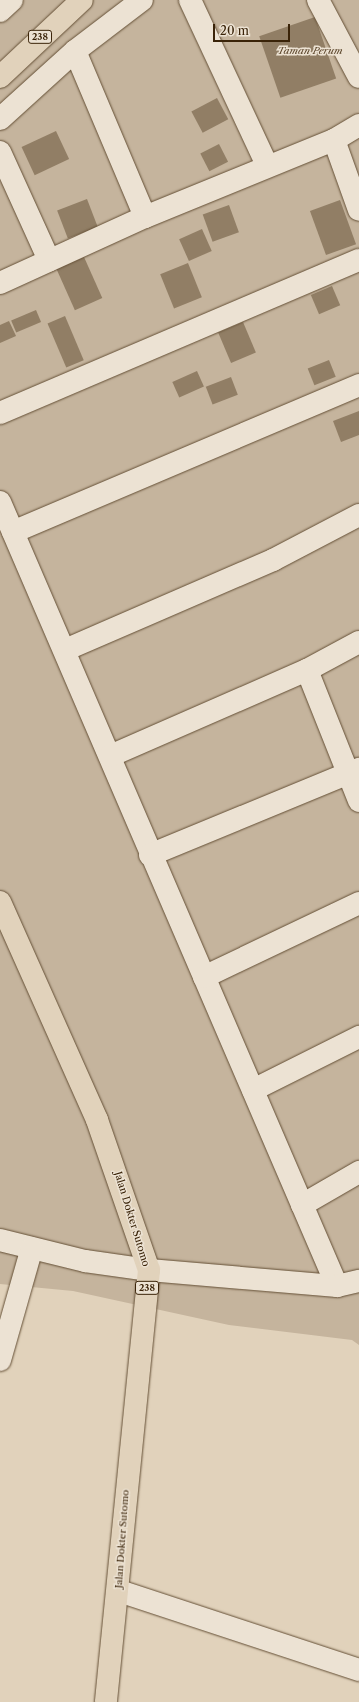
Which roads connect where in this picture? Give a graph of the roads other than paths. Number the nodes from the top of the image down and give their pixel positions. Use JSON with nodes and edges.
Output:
{"nodes":[{"id":1,"x":12,"y":0,"type":"edge"},
{"id":2,"x":82,"y":0,"type":"edge"},
{"id":3,"x":142,"y":0,"type":"edge"},
{"id":4,"x":190,"y":0,"type":"edge"},
{"id":5,"x":318,"y":0,"type":"edge"},
{"id":6,"x":0,"y":11,"type":"edge"},
{"id":7,"x":75,"y":51,"type":"junction"},
{"id":8,"x":1,"y":73,"type":"edge"},
{"id":9,"x":359,"y":77,"type":"edge"},
{"id":10,"x":0,"y":119,"type":"edge"},
{"id":11,"x":359,"y":125,"type":"edge"},
{"id":12,"x":334,"y":140,"type":"junction"},
{"id":13,"x":0,"y":152,"type":"edge"},
{"id":14,"x":267,"y":165,"type":"junction"},
{"id":15,"x":359,"y":210,"type":"edge"},
{"id":16,"x":145,"y":217,"type":"junction"},
{"id":17,"x":49,"y":260,"type":"junction"},
{"id":18,"x":359,"y":260,"type":"edge"},
{"id":19,"x":0,"y":283,"type":"edge"},
{"id":20,"x":359,"y":385,"type":"edge"},
{"id":21,"x":0,"y":414,"type":"edge"},
{"id":22,"x":0,"y":502,"type":"edge"},
{"id":23,"x":359,"y":515,"type":"edge"},
{"id":24,"x":13,"y":532,"type":"junction"},
{"id":25,"x":359,"y":642,"type":"edge"},
{"id":26,"x":65,"y":650,"type":"junction"},
{"id":27,"x":307,"y":670,"type":"junction"},
{"id":28,"x":110,"y":756,"type":"junction"},
{"id":29,"x":355,"y":770,"type":"edge"},
{"id":30,"x":359,"y":801,"type":"edge"},
{"id":31,"x":150,"y":855,"type":"junction"},
{"id":32,"x":0,"y":902,"type":"edge"},
{"id":33,"x":359,"y":903,"type":"edge"},
{"id":34,"x":204,"y":977,"type":"junction"},
{"id":35,"x":359,"y":1037,"type":"edge"},
{"id":36,"x":253,"y":1090,"type":"junction"},
{"id":37,"x":359,"y":1172,"type":"edge"},
{"id":38,"x":302,"y":1205,"type":"junction"},
{"id":39,"x":0,"y":1240,"type":"edge"},
{"id":40,"x":32,"y":1248,"type":"junction"},
{"id":41,"x":149,"y":1270,"type":"junction"},
{"id":42,"x":359,"y":1282,"type":"edge"},
{"id":43,"x":337,"y":1286,"type":"junction"},
{"id":44,"x":0,"y":1360,"type":"edge"},
{"id":45,"x":118,"y":1591,"type":"junction"},
{"id":46,"x":359,"y":1670,"type":"edge"},
{"id":47,"x":106,"y":1702,"type":"edge"}],
"edges":[{"from":1,"to":6,"type":"street"},
{"from":2,"to":8,"type":"main road","number":"238"},
{"from":3,"to":7,"type":"street"},
{"from":4,"to":14,"type":"street"},
{"from":5,"to":9,"type":"street"},
{"from":7,"to":10,"type":"street"},
{"from":7,"to":16,"type":"street"},
{"from":11,"to":12,"type":"street"},
{"from":12,"to":14,"type":"street"},
{"from":12,"to":15,"type":"street"},
{"from":13,"to":17,"type":"street"},
{"from":14,"to":16,"type":"street"},
{"from":16,"to":17,"type":"street"},
{"from":17,"to":19,"type":"street"},
{"from":18,"to":21,"type":"street"},
{"from":20,"to":24,"type":"street"},
{"from":22,"to":24,"type":"street"},
{"from":23,"to":26,"type":"street"},
{"from":24,"to":26,"type":"street"},
{"from":25,"to":27,"type":"street"},
{"from":26,"to":28,"type":"street"},
{"from":27,"to":28,"type":"street"},
{"from":27,"to":29,"type":"street"},
{"from":28,"to":31,"type":"street"},
{"from":29,"to":30,"type":"street"},
{"from":29,"to":31,"type":"street"},
{"from":31,"to":34,"type":"street"},
{"from":32,"to":41,"type":"main road","name":"Jalan Dokter Sutomo","number":"238"},
{"from":33,"to":34,"type":"street"},
{"from":34,"to":36,"type":"street"},
{"from":35,"to":36,"type":"street"},
{"from":36,"to":38,"type":"street"},
{"from":37,"to":38,"type":"street"},
{"from":38,"to":43,"type":"street"},
{"from":39,"to":40,"type":"street"},
{"from":40,"to":41,"type":"street"},
{"from":40,"to":44,"type":"street"},
{"from":41,"to":43,"type":"street"},
{"from":41,"to":45,"type":"main road","name":"Jalan Dokter Sutomo","number":"238"},
{"from":42,"to":43,"type":"street"},
{"from":45,"to":46,"type":"street"},
{"from":45,"to":47,"type":"main road","name":"Jalan Dokter Sutomo","number":"238"}]}
